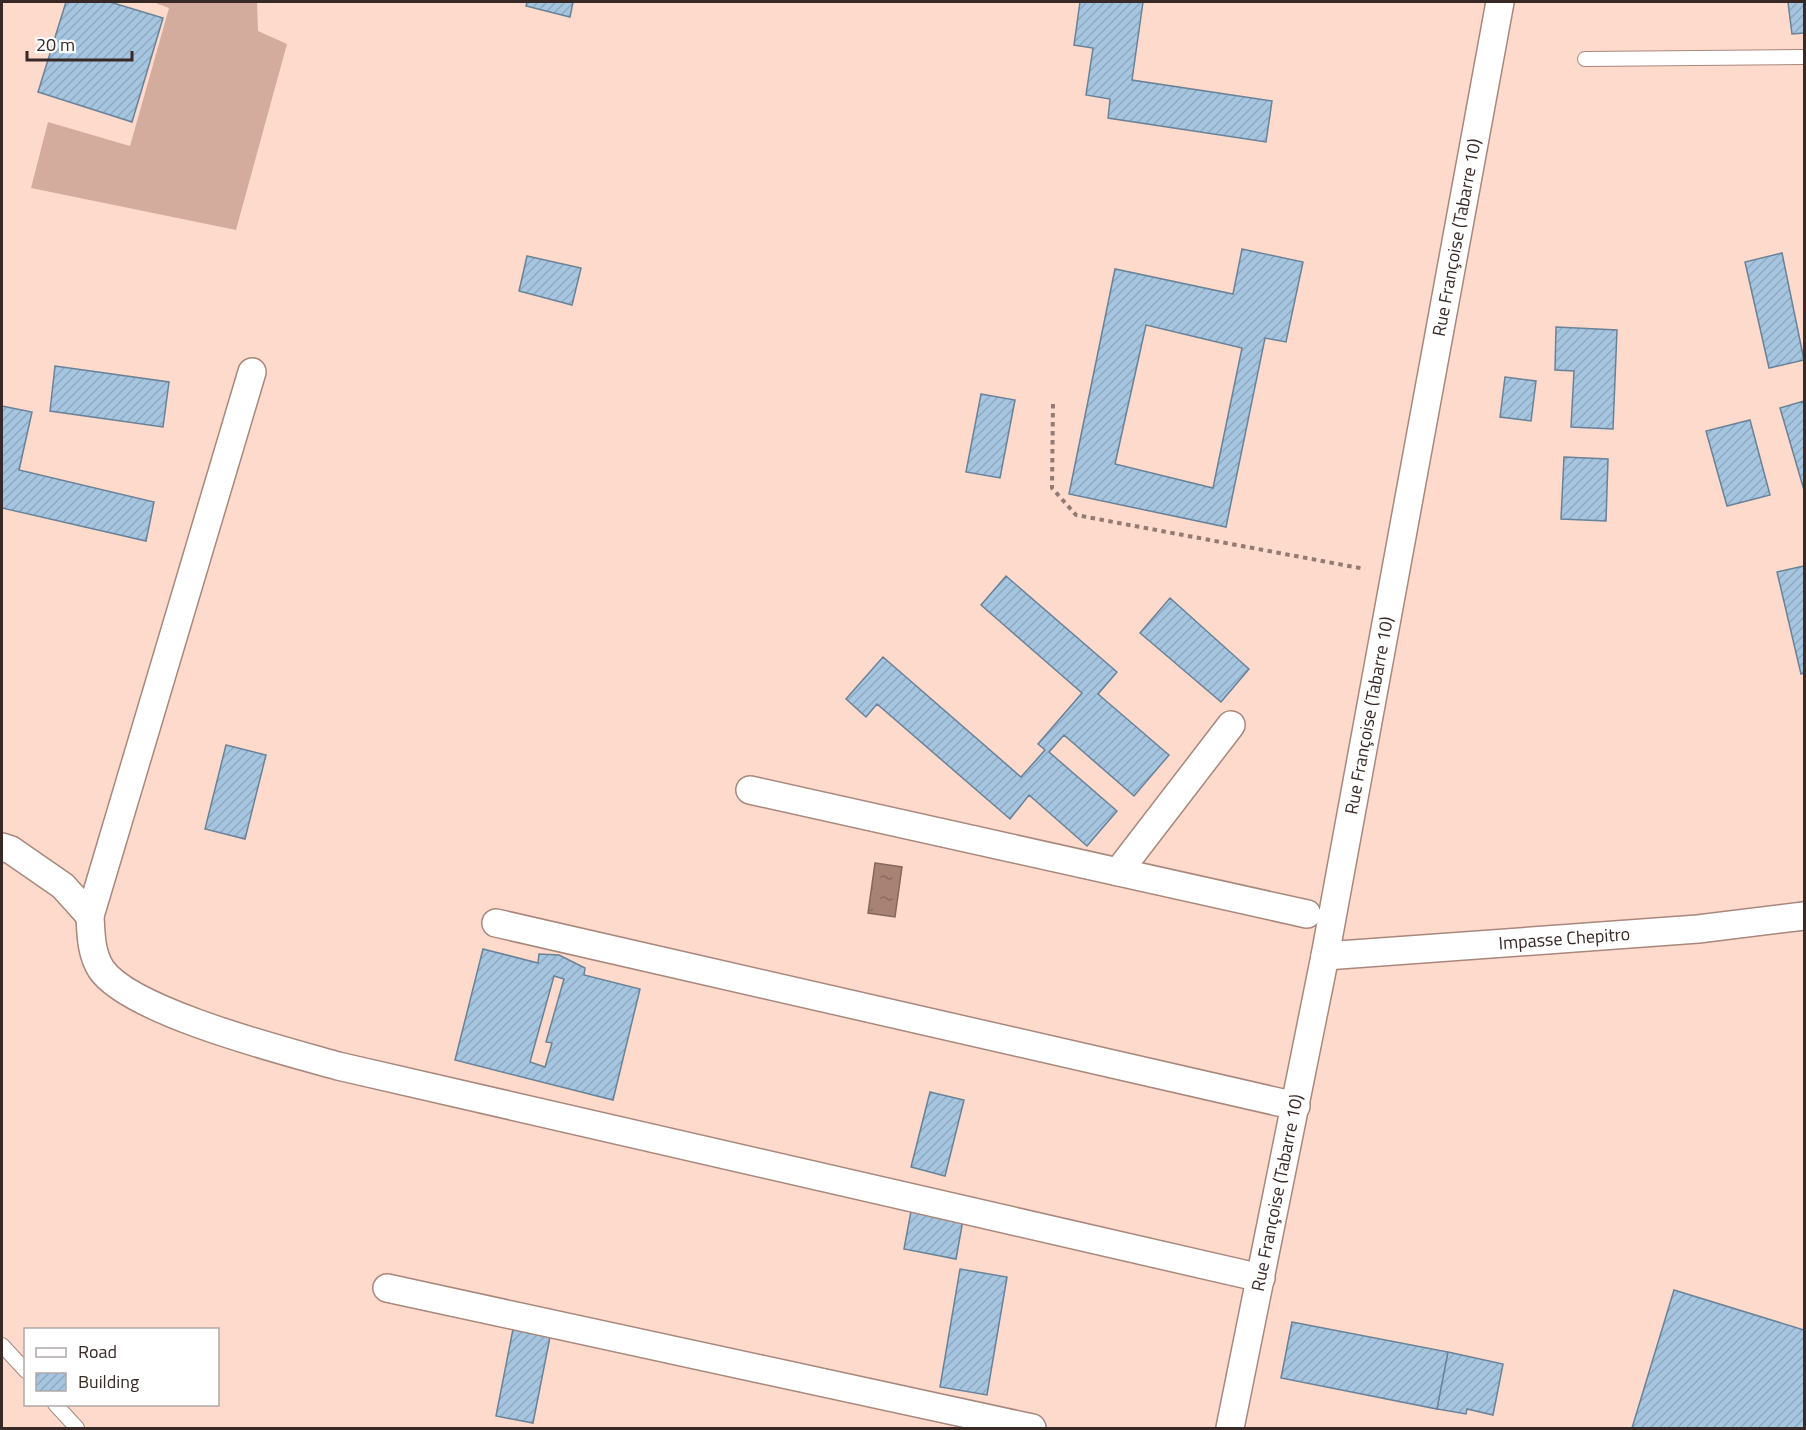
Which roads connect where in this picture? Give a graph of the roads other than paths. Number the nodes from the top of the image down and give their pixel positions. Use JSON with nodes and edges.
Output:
{"nodes":[{"id":1,"x":1500,"y":2,"type":"edge"},
{"id":2,"x":1804,"y":57,"type":"edge"},
{"id":3,"x":1585,"y":59,"type":"dead end"},
{"id":4,"x":252,"y":372,"type":"dead end"},
{"id":5,"x":1231,"y":725,"type":"dead end"},
{"id":6,"x":750,"y":790,"type":"dead end"},
{"id":7,"x":2,"y":847,"type":"edge"},
{"id":8,"x":1118,"y":872,"type":"junction"},
{"id":9,"x":90,"y":916,"type":"junction"},
{"id":10,"x":1320,"y":916,"type":"junction"},
{"id":11,"x":1804,"y":916,"type":"edge"},
{"id":12,"x":496,"y":923,"type":"dead end"},
{"id":13,"x":1325,"y":957,"type":"junction"},
{"id":14,"x":1296,"y":1106,"type":"junction"},
{"id":15,"x":1262,"y":1278,"type":"junction"},
{"id":16,"x":387,"y":1288,"type":"dead end"},
{"id":17,"x":2,"y":1345,"type":"edge"},
{"id":18,"x":24,"y":1369,"type":"edge"},
{"id":19,"x":57,"y":1406,"type":"edge"},
{"id":20,"x":77,"y":1428,"type":"edge"},
{"id":21,"x":1032,"y":1428,"type":"edge"},
{"id":22,"x":1230,"y":1428,"type":"edge"}],
"edges":[{"from":1,"to":10,"type":"street","name":"Rue Françoise (Tabarre 10)"},
{"from":2,"to":3,"type":"lane"},
{"from":4,"to":9,"type":"street"},
{"from":5,"to":8,"type":"street"},
{"from":6,"to":8,"type":"street"},
{"from":7,"to":9,"type":"street"},
{"from":8,"to":10,"type":"street"},
{"from":9,"to":15,"type":"street"},
{"from":10,"to":13,"type":"street","name":"Rue Françoise (Tabarre 10)"},
{"from":11,"to":13,"type":"street","name":"Impasse Chepitro"},
{"from":12,"to":14,"type":"street"},
{"from":13,"to":14,"type":"street","name":"Rue Françoise (Tabarre 10)"},
{"from":14,"to":15,"type":"street","name":"Rue Françoise (Tabarre 10)"},
{"from":15,"to":22,"type":"street","name":"Rue Françoise (Tabarre 10)"},
{"from":16,"to":21,"type":"street"},
{"from":17,"to":18,"type":"lane"},
{"from":19,"to":20,"type":"lane"}]}
